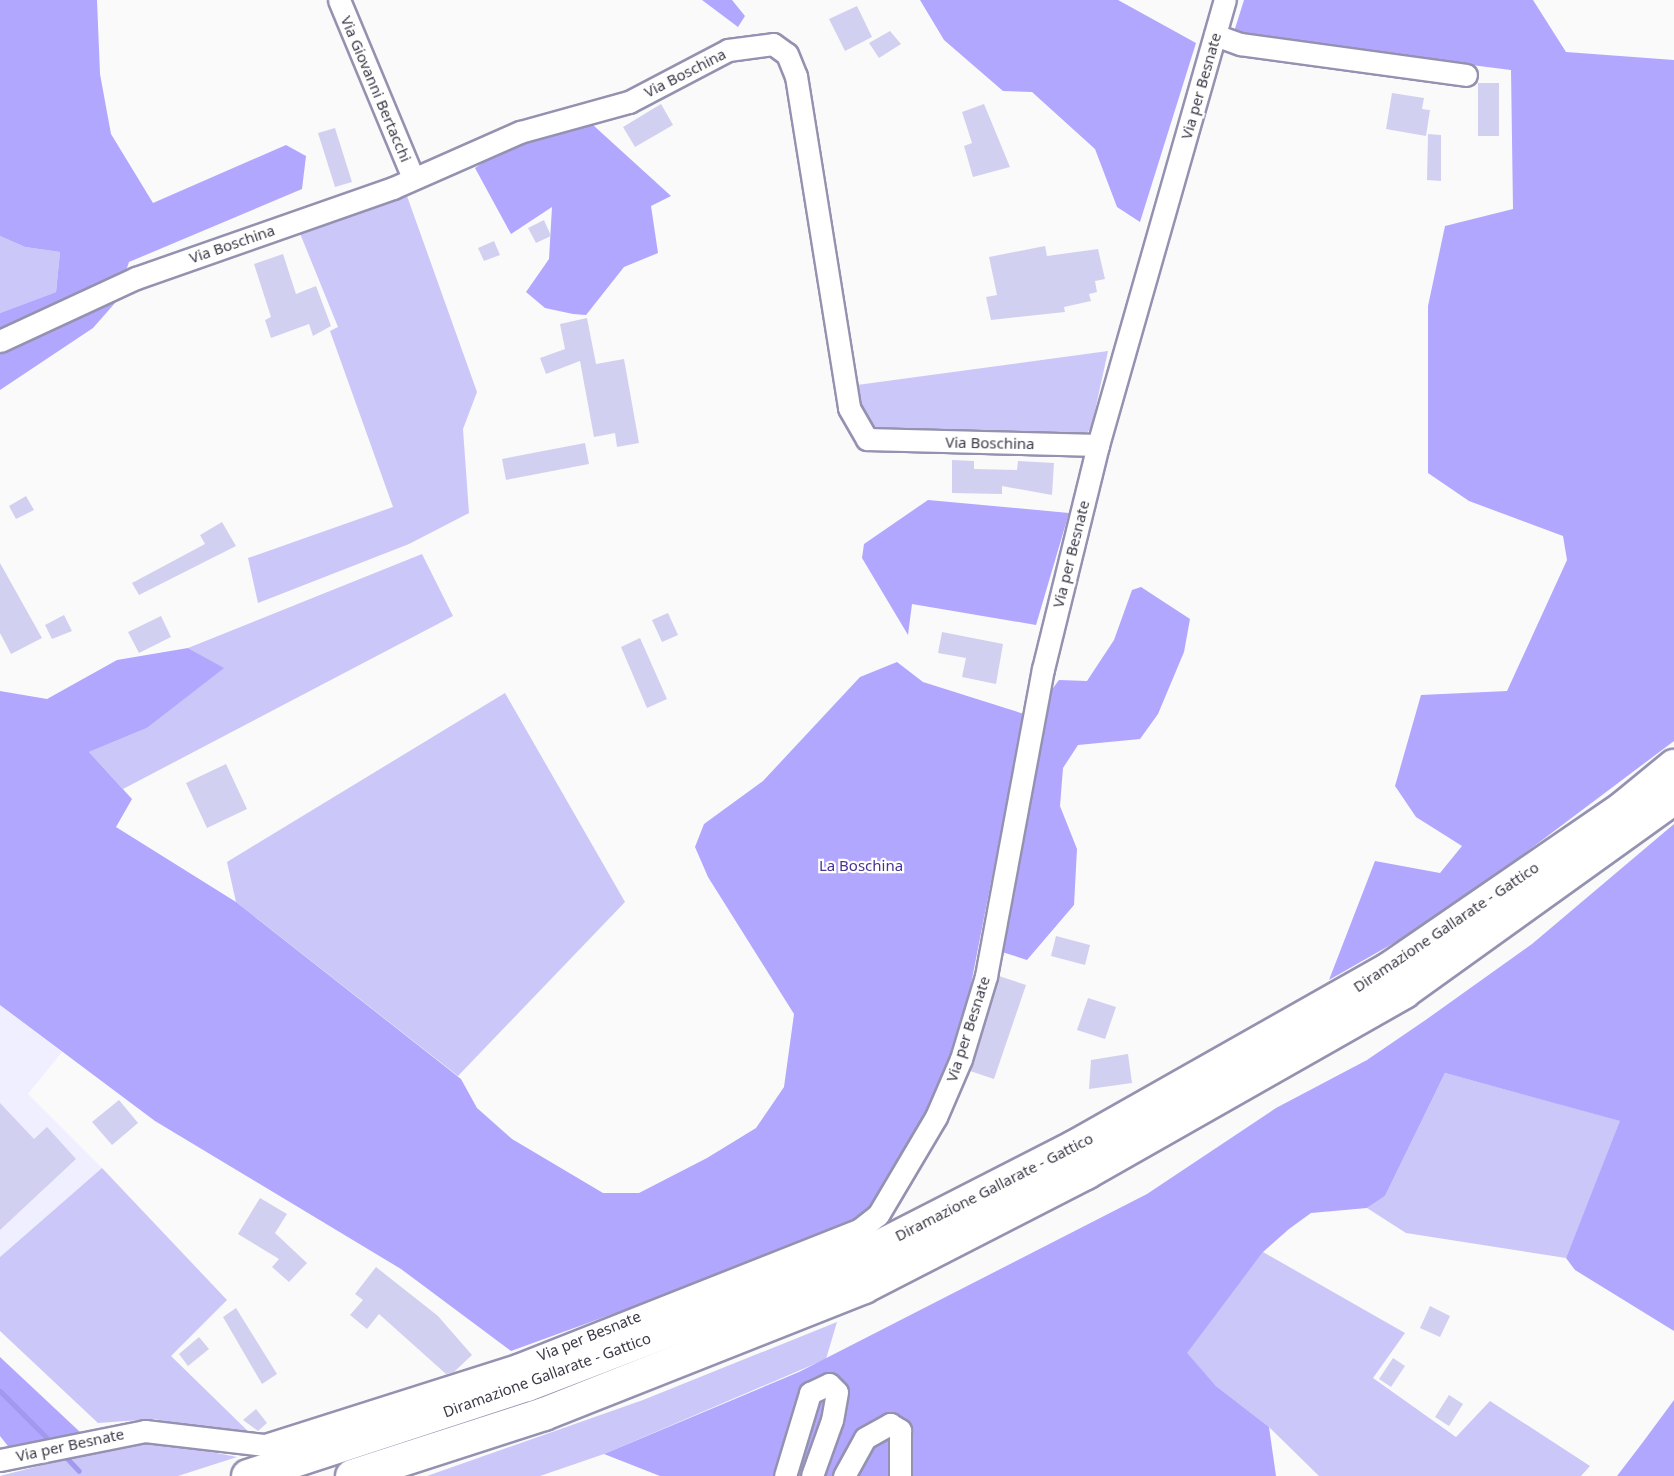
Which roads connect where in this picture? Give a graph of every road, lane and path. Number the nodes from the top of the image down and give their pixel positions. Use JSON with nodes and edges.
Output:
{"nodes":[{"id":1,"x":339,"y":0,"type":"edge"},
{"id":2,"x":1225,"y":0,"type":"edge"},
{"id":3,"x":1215,"y":35,"type":"junction"},
{"id":4,"x":1466,"y":75,"type":"dead end"},
{"id":5,"x":413,"y":178,"type":"junction"},
{"id":6,"x":0,"y":341,"type":"edge"},
{"id":7,"x":1098,"y":445,"type":"junction"},
{"id":8,"x":1674,"y":766,"type":"edge"},
{"id":9,"x":1674,"y":798,"type":"edge"},
{"id":10,"x":0,"y":1460,"type":"edge"},
{"id":11,"x":248,"y":1476,"type":"edge"},
{"id":12,"x":352,"y":1476,"type":"edge"},
{"id":13,"x":785,"y":1476,"type":"edge"},
{"id":14,"x":812,"y":1476,"type":"edge"},
{"id":15,"x":844,"y":1476,"type":"edge"},
{"id":16,"x":900,"y":1476,"type":"edge"}],
"edges":[{"from":1,"to":5,"type":"street","name":"Via Giovanni Bertacchi"},
{"from":2,"to":3,"type":"street","name":"Via per Besnate"},
{"from":3,"to":4,"type":"street"},
{"from":3,"to":7,"type":"street","name":"Via per Besnate"},
{"from":5,"to":6,"type":"street","name":"Via Boschina"},
{"from":5,"to":7,"type":"street","name":"Via Boschina"},
{"from":7,"to":10,"type":"street","name":"Via per Besnate"},
{"from":8,"to":11,"type":"highway","name":"Diramazione Gallarate - Gattico"},
{"from":9,"to":12,"type":"highway","name":"Diramazione Gallarate - Gattico"},
{"from":13,"to":14,"type":"street"},
{"from":15,"to":16,"type":"street"}]}
